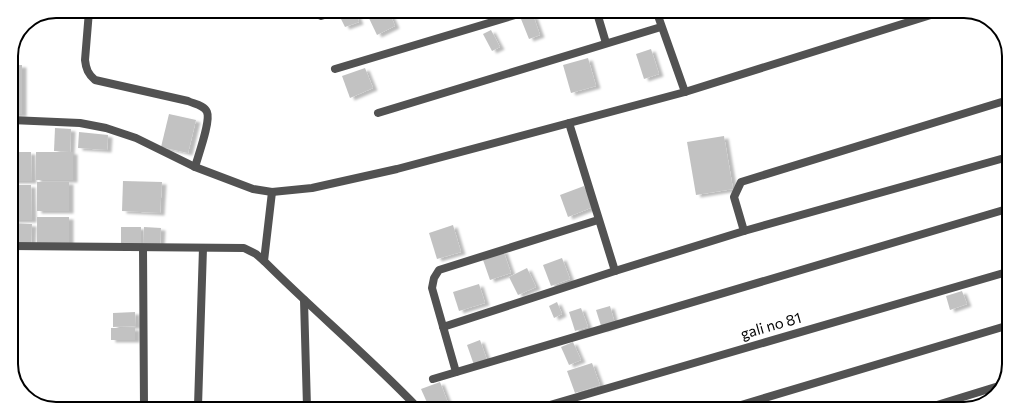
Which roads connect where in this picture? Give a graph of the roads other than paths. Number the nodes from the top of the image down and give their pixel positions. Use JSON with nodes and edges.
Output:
{"nodes":[{"id":1,"x":88,"y":18,"type":"edge"},
{"id":2,"x":505,"y":18,"type":"edge"},
{"id":3,"x":598,"y":18,"type":"edge"},
{"id":4,"x":659,"y":18,"type":"edge"},
{"id":5,"x":921,"y":18,"type":"edge"},
{"id":6,"x":661,"y":26,"type":"junction"},
{"id":7,"x":606,"y":43,"type":"junction"},
{"id":8,"x":335,"y":69,"type":"dead end"},
{"id":9,"x":685,"y":92,"type":"junction"},
{"id":10,"x":1002,"y":102,"type":"edge"},
{"id":11,"x":378,"y":113,"type":"dead end"},
{"id":12,"x":18,"y":120,"type":"edge"},
{"id":13,"x":569,"y":123,"type":"junction"},
{"id":14,"x":1002,"y":159,"type":"edge"},
{"id":15,"x":195,"y":167,"type":"junction"},
{"id":16,"x":272,"y":192,"type":"junction"},
{"id":17,"x":1002,"y":210,"type":"edge"},
{"id":18,"x":598,"y":220,"type":"junction"},
{"id":19,"x":744,"y":231,"type":"junction"},
{"id":20,"x":18,"y":246,"type":"edge"},
{"id":21,"x":142,"y":248,"type":"junction"},
{"id":22,"x":203,"y":248,"type":"junction"},
{"id":23,"x":264,"y":261,"type":"junction"},
{"id":24,"x":615,"y":271,"type":"junction"},
{"id":25,"x":1002,"y":273,"type":"edge"},
{"id":26,"x":304,"y":300,"type":"junction"},
{"id":27,"x":443,"y":327,"type":"junction"},
{"id":28,"x":1002,"y":327,"type":"edge"},
{"id":29,"x":456,"y":372,"type":"junction"},
{"id":30,"x":433,"y":378,"type":"dead end"},
{"id":31,"x":994,"y":388,"type":"edge"},
{"id":32,"x":144,"y":402,"type":"edge"},
{"id":33,"x":198,"y":402,"type":"edge"},
{"id":34,"x":307,"y":402,"type":"edge"},
{"id":35,"x":412,"y":402,"type":"edge"},
{"id":36,"x":563,"y":402,"type":"edge"},
{"id":37,"x":752,"y":402,"type":"edge"},
{"id":38,"x":947,"y":402,"type":"edge"}],
"edges":[{"from":1,"to":15,"type":"street"},
{"from":2,"to":8,"type":"street"},
{"from":3,"to":7,"type":"street"},
{"from":4,"to":6,"type":"street"},
{"from":5,"to":9,"type":"street"},
{"from":6,"to":7,"type":"street"},
{"from":6,"to":9,"type":"street"},
{"from":7,"to":11,"type":"street"},
{"from":9,"to":13,"type":"street"},
{"from":10,"to":19,"type":"street"},
{"from":12,"to":15,"type":"street"},
{"from":13,"to":16,"type":"street"},
{"from":13,"to":18,"type":"street"},
{"from":14,"to":19,"type":"street"},
{"from":15,"to":16,"type":"street"},
{"from":16,"to":23,"type":"street"},
{"from":17,"to":29,"type":"street"},
{"from":18,"to":24,"type":"street"},
{"from":18,"to":27,"type":"street"},
{"from":19,"to":24,"type":"street"},
{"from":20,"to":21,"type":"street"},
{"from":21,"to":22,"type":"street"},
{"from":21,"to":32,"type":"street"},
{"from":22,"to":23,"type":"street"},
{"from":22,"to":33,"type":"street"},
{"from":23,"to":26,"type":"street"},
{"from":24,"to":27,"type":"street"},
{"from":25,"to":36,"type":"street","name":"gali no 81"},
{"from":26,"to":34,"type":"street"},
{"from":26,"to":35,"type":"street"},
{"from":27,"to":29,"type":"street"},
{"from":28,"to":37,"type":"street"},
{"from":29,"to":30,"type":"street"},
{"from":31,"to":38,"type":"street"}]}
